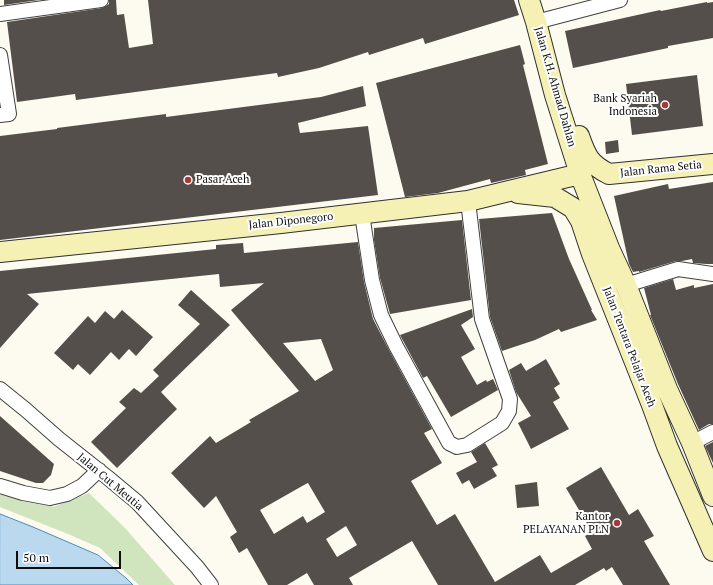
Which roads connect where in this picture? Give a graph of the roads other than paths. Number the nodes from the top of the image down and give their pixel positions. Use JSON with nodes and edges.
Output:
{"nodes":[{"id":1,"x":101,"y":0,"type":"edge"},
{"id":2,"x":529,"y":0,"type":"edge"},
{"id":3,"x":620,"y":0,"type":"edge"},
{"id":4,"x":0,"y":14,"type":"edge"},
{"id":5,"x":536,"y":22,"type":"junction"},
{"id":6,"x":0,"y":55,"type":"edge"},
{"id":7,"x":556,"y":95,"type":"junction"},
{"id":8,"x":5,"y":114,"type":"edge"},
{"id":9,"x":713,"y":164,"type":"edge"},
{"id":10,"x":580,"y":174,"type":"junction"},
{"id":11,"x":609,"y":174,"type":"junction"},
{"id":12,"x":505,"y":192,"type":"junction"},
{"id":13,"x":468,"y":201,"type":"junction"},
{"id":14,"x":362,"y":214,"type":"junction"},
{"id":15,"x":609,"y":248,"type":"junction"},
{"id":16,"x":0,"y":252,"type":"edge"},
{"id":17,"x":713,"y":274,"type":"edge"},
{"id":18,"x":626,"y":285,"type":"junction"},
{"id":19,"x":0,"y":389,"type":"edge"},
{"id":20,"x":713,"y":432,"type":"edge"},
{"id":21,"x":692,"y":443,"type":"junction"},
{"id":22,"x":99,"y":470,"type":"junction"},
{"id":23,"x":0,"y":486,"type":"edge"},
{"id":24,"x":713,"y":496,"type":"edge"},
{"id":25,"x":713,"y":551,"type":"edge"},
{"id":26,"x":211,"y":585,"type":"edge"}],
"edges":[{"from":1,"to":4,"type":"street"},
{"from":2,"to":5,"type":"main road","name":"Jalan K.H. Ahmad Dahlan"},
{"from":3,"to":5,"type":"street"},
{"from":5,"to":7,"type":"main road","name":"Jalan K.H. Ahmad Dahlan"},
{"from":6,"to":8,"type":"street"},
{"from":7,"to":10,"type":"main road","name":"Jalan K.H. Ahmad Dahlan"},
{"from":7,"to":11,"type":"main road"},
{"from":9,"to":11,"type":"main road","name":"Jalan Rama Setia"},
{"from":10,"to":12,"type":"main road","name":"Jalan Diponegoro"},
{"from":10,"to":15,"type":"main road","name":"Jalan Tentara Pelajar Aceh"},
{"from":11,"to":15,"type":"main road"},
{"from":12,"to":13,"type":"main road","name":"Jalan Diponegoro"},
{"from":12,"to":25,"type":"main road","name":"Jalan Tentara Pelajar Aceh"},
{"from":13,"to":14,"type":"main road","name":"Jalan Diponegoro"},
{"from":13,"to":14,"type":"street"},
{"from":14,"to":16,"type":"main road","name":"Jalan Diponegoro"},
{"from":15,"to":18,"type":"main road","name":"Jalan Tentara Pelajar Aceh"},
{"from":17,"to":18,"type":"street"},
{"from":18,"to":21,"type":"main road","name":"Jalan Tentara Pelajar Aceh"},
{"from":19,"to":22,"type":"street","name":"Jalan Cut Meutia"},
{"from":20,"to":21,"type":"street"},
{"from":21,"to":24,"type":"main road","name":"Jalan Tentara Pelajar Aceh"},
{"from":22,"to":23,"type":"street"},
{"from":22,"to":26,"type":"street","name":"Jalan Cut Meutia"}]}
